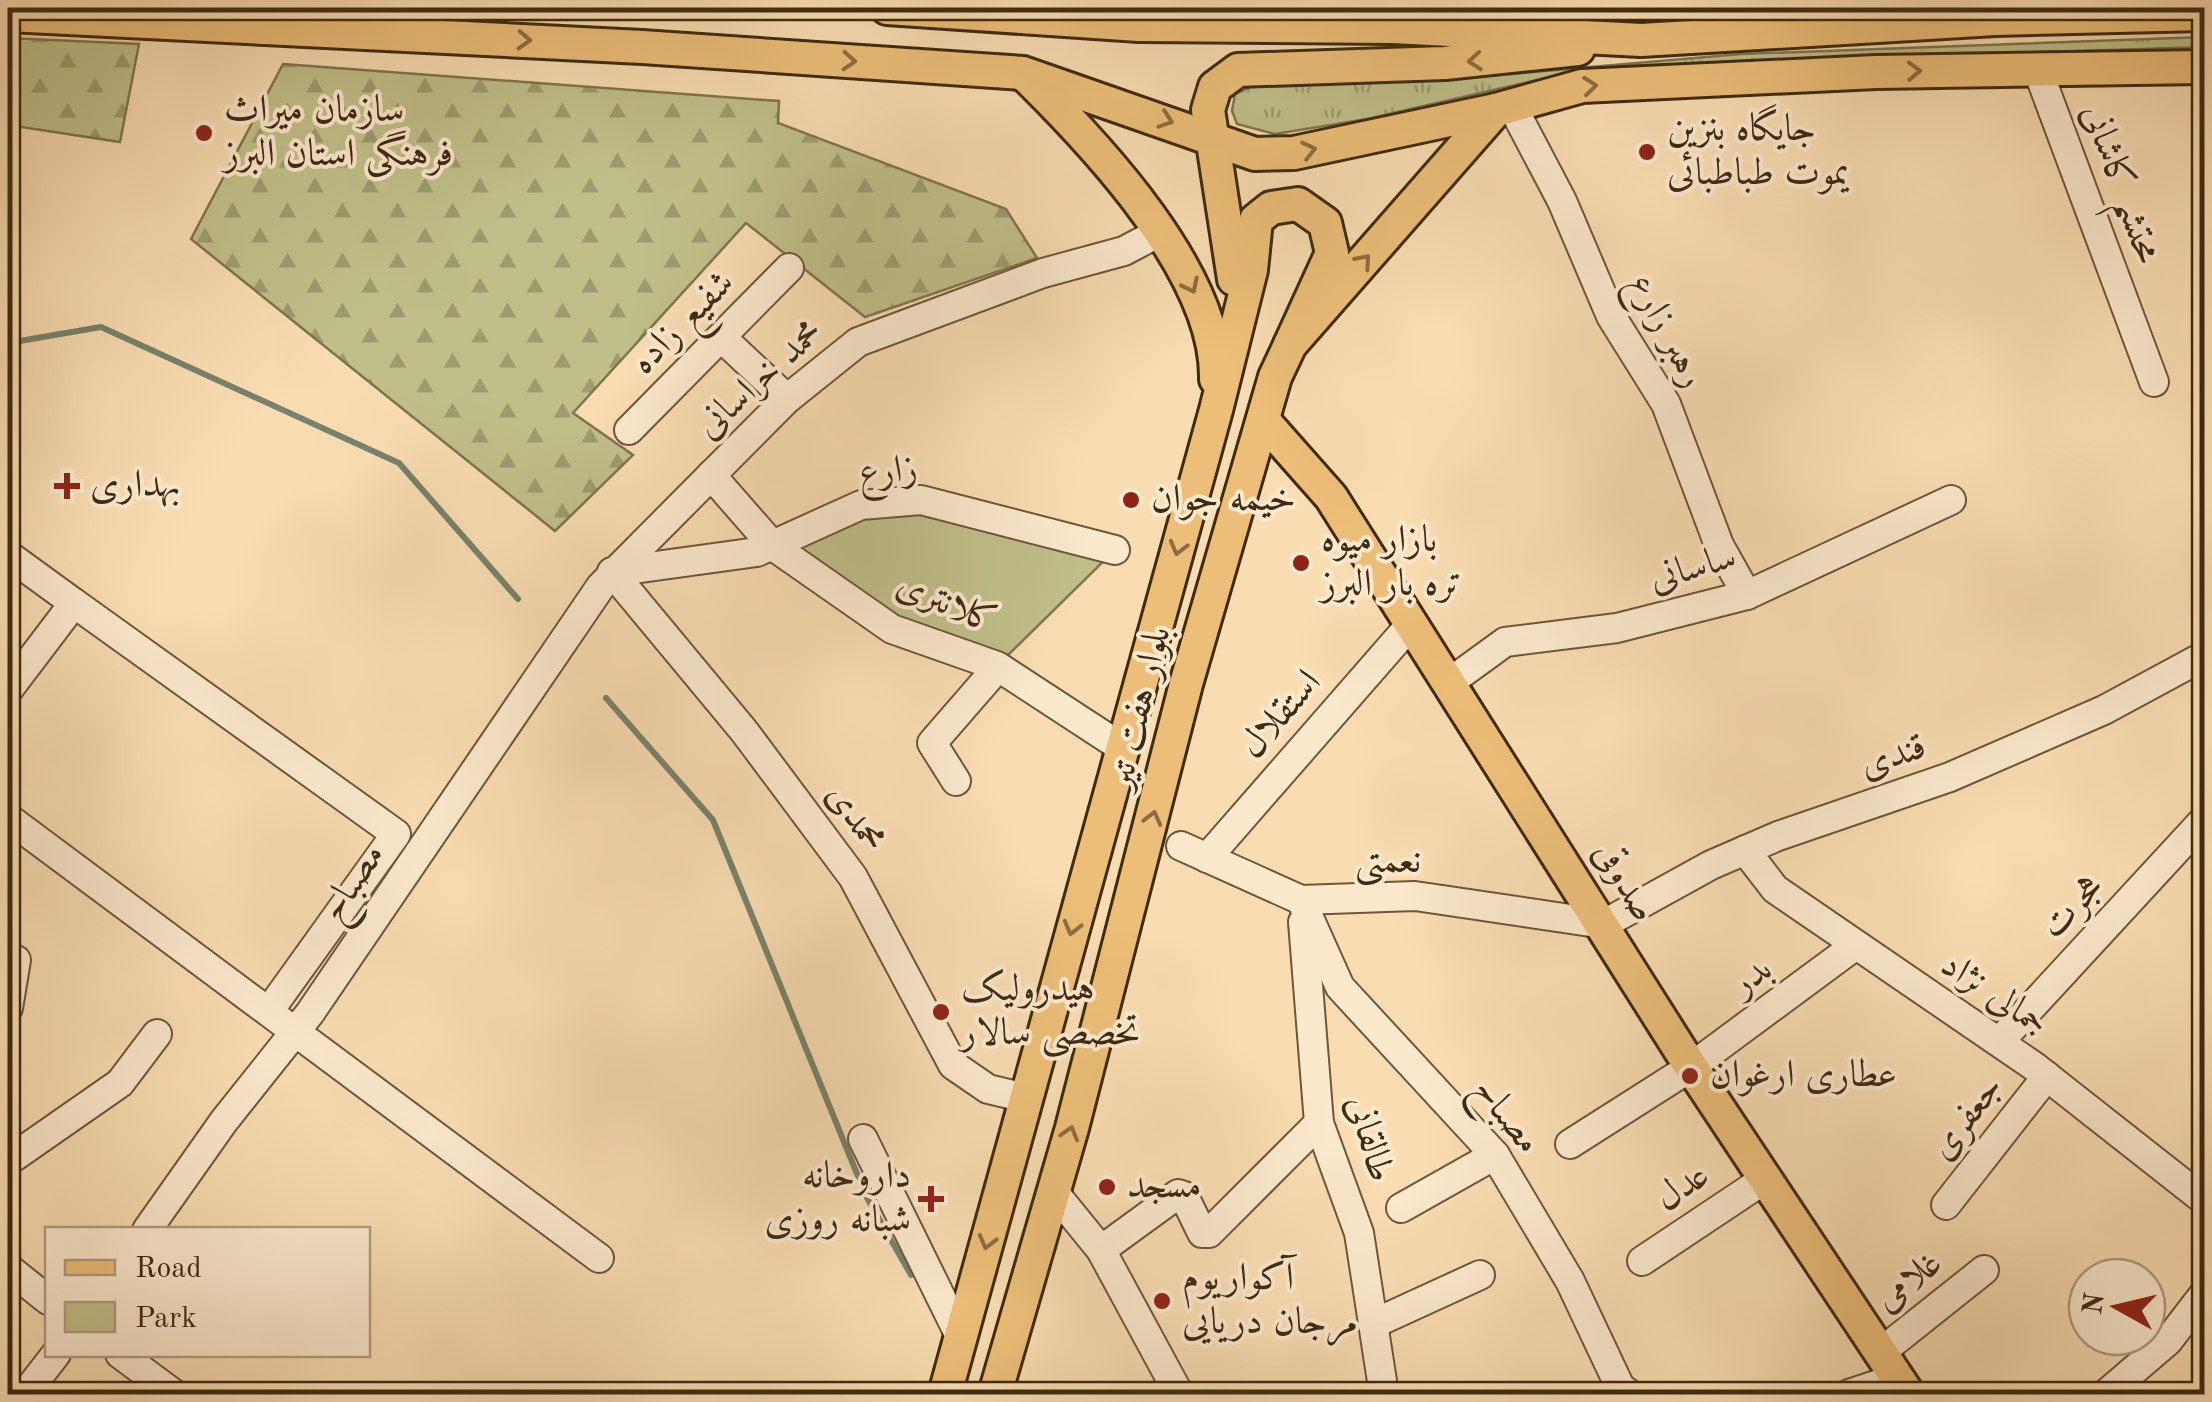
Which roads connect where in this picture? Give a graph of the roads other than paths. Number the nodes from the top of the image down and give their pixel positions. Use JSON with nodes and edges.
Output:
{"nodes":[{"id":1,"x":887,"y":8,"type":"edge"},
{"id":2,"x":1084,"y":14,"type":"edge"},
{"id":3,"x":2204,"y":14,"type":"edge"},
{"id":4,"x":8,"y":15,"type":"edge"},
{"id":5,"x":1385,"y":17,"type":"edge"},
{"id":6,"x":1642,"y":40,"type":"junction"},
{"id":7,"x":2037,"y":68,"type":"junction"},
{"id":8,"x":2204,"y":68,"type":"edge"},
{"id":9,"x":1023,"y":73,"type":"junction"},
{"id":10,"x":1504,"y":108,"type":"junction"},
{"id":11,"x":1215,"y":137,"type":"junction"},
{"id":12,"x":1158,"y":233,"type":"junction"},
{"id":13,"x":789,"y":268,"type":"dead end"},
{"id":14,"x":1239,"y":318,"type":"junction"},
{"id":15,"x":722,"y":338,"type":"junction"},
{"id":16,"x":1290,"y":344,"type":"junction"},
{"id":17,"x":2154,"y":382,"type":"dead end"},
{"id":18,"x":788,"y":398,"type":"junction"},
{"id":19,"x":1216,"y":410,"type":"junction"},
{"id":20,"x":1262,"y":420,"type":"junction"},
{"id":21,"x":630,"y":430,"type":"dead end"},
{"id":22,"x":711,"y":475,"type":"junction"},
{"id":23,"x":1951,"y":500,"type":"dead end"},
{"id":24,"x":774,"y":546,"type":"junction"},
{"id":25,"x":1115,"y":550,"type":"dead end"},
{"id":26,"x":8,"y":555,"type":"edge"},
{"id":27,"x":612,"y":572,"type":"junction"},
{"id":28,"x":1747,"y":595,"type":"junction"},
{"id":29,"x":74,"y":603,"type":"junction"},
{"id":30,"x":1412,"y":623,"type":"junction"},
{"id":31,"x":998,"y":668,"type":"junction"},
{"id":32,"x":2197,"y":669,"type":"edge"},
{"id":33,"x":1450,"y":682,"type":"junction"},
{"id":34,"x":8,"y":690,"type":"edge"},
{"id":35,"x":1121,"y":748,"type":"junction"},
{"id":36,"x":956,"y":781,"type":"dead end"},
{"id":37,"x":8,"y":818,"type":"edge"},
{"id":38,"x":2202,"y":822,"type":"dead end"},
{"id":39,"x":1181,"y":846,"type":"dead end"},
{"id":40,"x":1745,"y":850,"type":"junction"},
{"id":41,"x":1207,"y":858,"type":"junction"},
{"id":42,"x":1301,"y":900,"type":"junction"},
{"id":43,"x":1604,"y":924,"type":"junction"},
{"id":44,"x":1856,"y":946,"type":"junction"},
{"id":45,"x":16,"y":960,"type":"dead end"},
{"id":46,"x":8,"y":1008,"type":"edge"},
{"id":47,"x":269,"y":1011,"type":"junction"},
{"id":48,"x":296,"y":1030,"type":"junction"},
{"id":49,"x":157,"y":1034,"type":"dead end"},
{"id":50,"x":1999,"y":1042,"type":"junction"},
{"id":51,"x":1691,"y":1067,"type":"junction"},
{"id":52,"x":2047,"y":1076,"type":"junction"},
{"id":53,"x":1026,"y":1098,"type":"junction"},
{"id":54,"x":1319,"y":1123,"type":"junction"},
{"id":55,"x":863,"y":1139,"type":"dead end"},
{"id":56,"x":1570,"y":1144,"type":"dead end"},
{"id":57,"x":1495,"y":1155,"type":"junction"},
{"id":58,"x":8,"y":1161,"type":"edge"},
{"id":59,"x":1765,"y":1178,"type":"junction"},
{"id":60,"x":1053,"y":1191,"type":"junction"},
{"id":61,"x":2204,"y":1199,"type":"edge"},
{"id":62,"x":1946,"y":1205,"type":"dead end"},
{"id":63,"x":149,"y":1227,"type":"edge"},
{"id":64,"x":1359,"y":1233,"type":"junction"},
{"id":65,"x":1101,"y":1250,"type":"junction"},
{"id":66,"x":600,"y":1258,"type":"dead end"},
{"id":67,"x":1642,"y":1260,"type":"dead end"},
{"id":68,"x":8,"y":1268,"type":"edge"},
{"id":69,"x":1984,"y":1270,"type":"dead end"},
{"id":70,"x":1480,"y":1275,"type":"dead end"},
{"id":71,"x":974,"y":1290,"type":"junction"},
{"id":72,"x":2204,"y":1294,"type":"edge"},
{"id":73,"x":45,"y":1298,"type":"edge"},
{"id":74,"x":1020,"y":1304,"type":"junction"},
{"id":75,"x":1373,"y":1324,"type":"junction"},
{"id":76,"x":959,"y":1342,"type":"junction"},
{"id":77,"x":54,"y":1357,"type":"edge"},
{"id":78,"x":124,"y":1357,"type":"edge"},
{"id":79,"x":1895,"y":1375,"type":"edge"},
{"id":80,"x":999,"y":1379,"type":"edge"},
{"id":81,"x":25,"y":1394,"type":"edge"},
{"id":82,"x":174,"y":1394,"type":"edge"},
{"id":83,"x":945,"y":1394,"type":"edge"},
{"id":84,"x":1178,"y":1394,"type":"edge"},
{"id":85,"x":1385,"y":1394,"type":"edge"},
{"id":86,"x":1628,"y":1394,"type":"edge"},
{"id":87,"x":1849,"y":1394,"type":"edge"},
{"id":88,"x":2106,"y":1394,"type":"edge"}],
"edges":[{"from":1,"to":2,"type":"main road"},
{"from":2,"to":5,"type":"main road"},
{"from":3,"to":6,"type":"main road"},
{"from":4,"to":9,"type":"main road","one_way":true},
{"from":5,"to":6,"type":"main road"},
{"from":6,"to":11,"type":"main road","one_way":true},
{"from":7,"to":8,"type":"main road"},
{"from":10,"to":7,"type":"main road","one_way":true},
{"from":7,"to":17,"type":"street","name":"محتشم کاشانی"},
{"from":9,"to":11,"type":"main road","one_way":true},
{"from":9,"to":12,"type":"main road","name":"بلوار هفت تیر"},
{"from":11,"to":10,"type":"main road","one_way":true},
{"from":16,"to":10,"type":"main road","name":"بلوار هفت تیر","one_way":true},
{"from":10,"to":28,"type":"street","name":"رهبر زارع"},
{"from":11,"to":14,"type":"main road"},
{"from":12,"to":18,"type":"street","name":"محمد خراسانی"},
{"from":12,"to":19,"type":"main road","name":"بلوار هفت تیر","one_way":true},
{"from":13,"to":15,"type":"street","name":"شفیع زاده"},
{"from":14,"to":16,"type":"main road","name":"بلوار هفت تیر"},
{"from":14,"to":19,"type":"main road","name":"بلوار هفت تیر"},
{"from":15,"to":18,"type":"street"},
{"from":15,"to":21,"type":"street","name":"شفیع زاده"},
{"from":16,"to":20,"type":"main road","name":"بلوار هفت تیر"},
{"from":18,"to":22,"type":"street","name":"محمد خراسانی"},
{"from":19,"to":35,"type":"main road","name":"بلوار هفت تیر","one_way":true},
{"from":20,"to":30,"type":"main road","name":"صدوقی"},
{"from":60,"to":20,"type":"main road","name":"بلوار هفت تیر","one_way":true},
{"from":22,"to":24,"type":"street","name":"کلانتری"},
{"from":22,"to":27,"type":"street","name":"محمد خراسانی"},
{"from":23,"to":28,"type":"street","name":"ساسانی"},
{"from":24,"to":25,"type":"street","name":"زارع"},
{"from":24,"to":27,"type":"street","name":"زارع"},
{"from":24,"to":31,"type":"street","name":"کلانتری"},
{"from":26,"to":29,"type":"street"},
{"from":27,"to":48,"type":"street","name":"مصباح"},
{"from":27,"to":53,"type":"street","name":"محمدی"},
{"from":28,"to":33,"type":"street","name":"ساسانی"},
{"from":29,"to":34,"type":"street"},
{"from":29,"to":47,"type":"street"},
{"from":30,"to":33,"type":"main road","name":"صدوقی"},
{"from":30,"to":41,"type":"street","name":"استقلال"},
{"from":31,"to":35,"type":"street","name":"کلانتری"},
{"from":31,"to":36,"type":"street"},
{"from":32,"to":40,"type":"street","name":"قندی"},
{"from":33,"to":43,"type":"main road","name":"صدوقی"},
{"from":35,"to":53,"type":"main road","name":"بلوار هفت تیر","one_way":true},
{"from":37,"to":47,"type":"street"},
{"from":38,"to":50,"type":"street","name":"هجرت"},
{"from":39,"to":41,"type":"street","name":"نعمتی"},
{"from":40,"to":43,"type":"street","name":"قندی"},
{"from":40,"to":44,"type":"street","name":"جمالی نژاد"},
{"from":41,"to":42,"type":"street","name":"نعمتی"},
{"from":42,"to":43,"type":"street","name":"نعمتی"},
{"from":42,"to":54,"type":"street","name":"طالقانی"},
{"from":42,"to":57,"type":"street","name":"مصباح"},
{"from":43,"to":51,"type":"main road","name":"صدوقی"},
{"from":44,"to":50,"type":"street","name":"جمالی نژاد"},
{"from":44,"to":51,"type":"street","name":"بدر"},
{"from":45,"to":46,"type":"street"},
{"from":47,"to":48,"type":"street"},
{"from":48,"to":63,"type":"street","name":"مصباح"},
{"from":48,"to":66,"type":"street"},
{"from":49,"to":58,"type":"street"},
{"from":50,"to":52,"type":"street","name":"جمالی نژاد"},
{"from":51,"to":56,"type":"street"},
{"from":51,"to":59,"type":"main road","name":"صدوقی"},
{"from":52,"to":61,"type":"street","name":"جمالی نژاد"},
{"from":52,"to":62,"type":"street","name":"جعفری"},
{"from":53,"to":71,"type":"main road","name":"بلوار هفت تیر","one_way":true},
{"from":54,"to":64,"type":"street","name":"طالقانی"},
{"from":54,"to":65,"type":"street"},
{"from":55,"to":76,"type":"street"},
{"from":57,"to":64,"type":"street"},
{"from":57,"to":86,"type":"street","name":"مصباح"},
{"from":59,"to":67,"type":"street","name":"عدل"},
{"from":59,"to":79,"type":"main road","name":"صدوقی"},
{"from":60,"to":65,"type":"street"},
{"from":60,"to":74,"type":"main road","name":"بلوار هفت تیر"},
{"from":64,"to":75,"type":"street","name":"طالقانی"},
{"from":65,"to":84,"type":"street"},
{"from":68,"to":73,"type":"street"},
{"from":69,"to":79,"type":"street","name":"غلامی"},
{"from":70,"to":75,"type":"street"},
{"from":71,"to":74,"type":"main road"},
{"from":71,"to":76,"type":"main road","name":"بلوار هفت تیر"},
{"from":72,"to":88,"type":"street"},
{"from":74,"to":80,"type":"main road","name":"بلوار هفت تیر"},
{"from":75,"to":85,"type":"street","name":"طالقانی"},
{"from":76,"to":80,"type":"main road"},
{"from":76,"to":83,"type":"main road","name":"بلوار هفت تیر"},
{"from":77,"to":81,"type":"street"},
{"from":78,"to":82,"type":"street"},
{"from":79,"to":87,"type":"street","name":"غلامی"}]}
